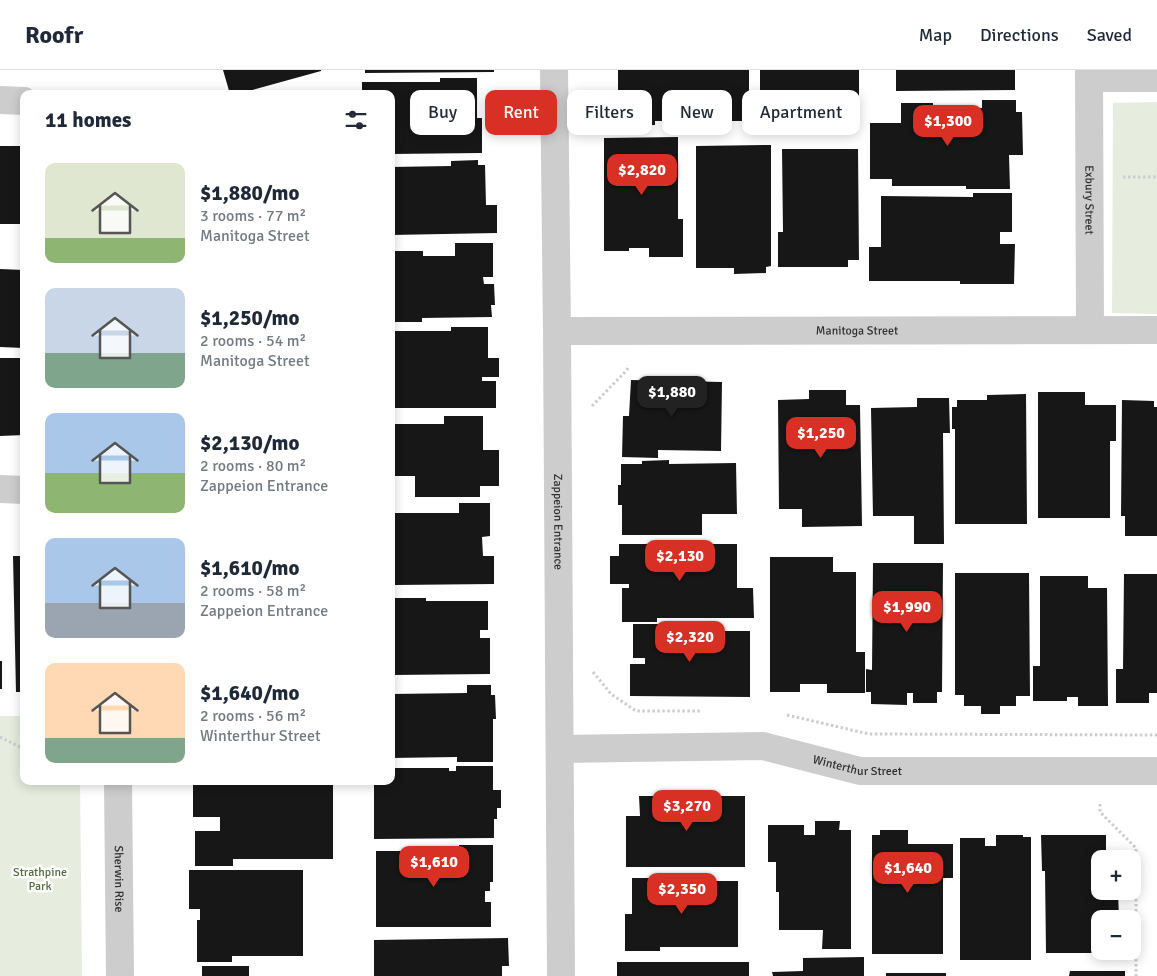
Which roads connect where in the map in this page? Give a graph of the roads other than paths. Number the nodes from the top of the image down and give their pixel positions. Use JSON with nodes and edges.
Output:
{"nodes":[{"id":1,"x":554,"y":70,"type":"edge"},
{"id":2,"x":1089,"y":74,"type":"edge"},
{"id":3,"x":1157,"y":78,"type":"edge"},
{"id":4,"x":0,"y":100,"type":"edge"},
{"id":5,"x":20,"y":101,"type":"edge"},
{"id":6,"x":1090,"y":330,"type":"junction"},
{"id":7,"x":1157,"y":330,"type":"edge"},
{"id":8,"x":557,"y":331,"type":"junction"},
{"id":9,"x":0,"y":490,"type":"edge"},
{"id":10,"x":20,"y":490,"type":"edge"},
{"id":11,"x":560,"y":749,"type":"junction"},
{"id":12,"x":1157,"y":771,"type":"edge"},
{"id":13,"x":118,"y":785,"type":"edge"},
{"id":14,"x":120,"y":976,"type":"edge"},
{"id":15,"x":561,"y":976,"type":"edge"}],
"edges":[{"from":1,"to":8,"type":"street","name":"Zappeion Entrance"},
{"from":2,"to":3,"type":"street"},
{"from":2,"to":6,"type":"street","name":"Exbury Street"},
{"from":4,"to":5,"type":"street"},
{"from":6,"to":7,"type":"street","name":"Manitoga Street"},
{"from":6,"to":8,"type":"street","name":"Manitoga Street"},
{"from":8,"to":11,"type":"street","name":"Zappeion Entrance"},
{"from":9,"to":10,"type":"street"},
{"from":11,"to":12,"type":"street","name":"Winterthur Street"},
{"from":11,"to":15,"type":"street","name":"Zappeion Entrance"},
{"from":13,"to":14,"type":"street","name":"Sherwin Rise"}]}
